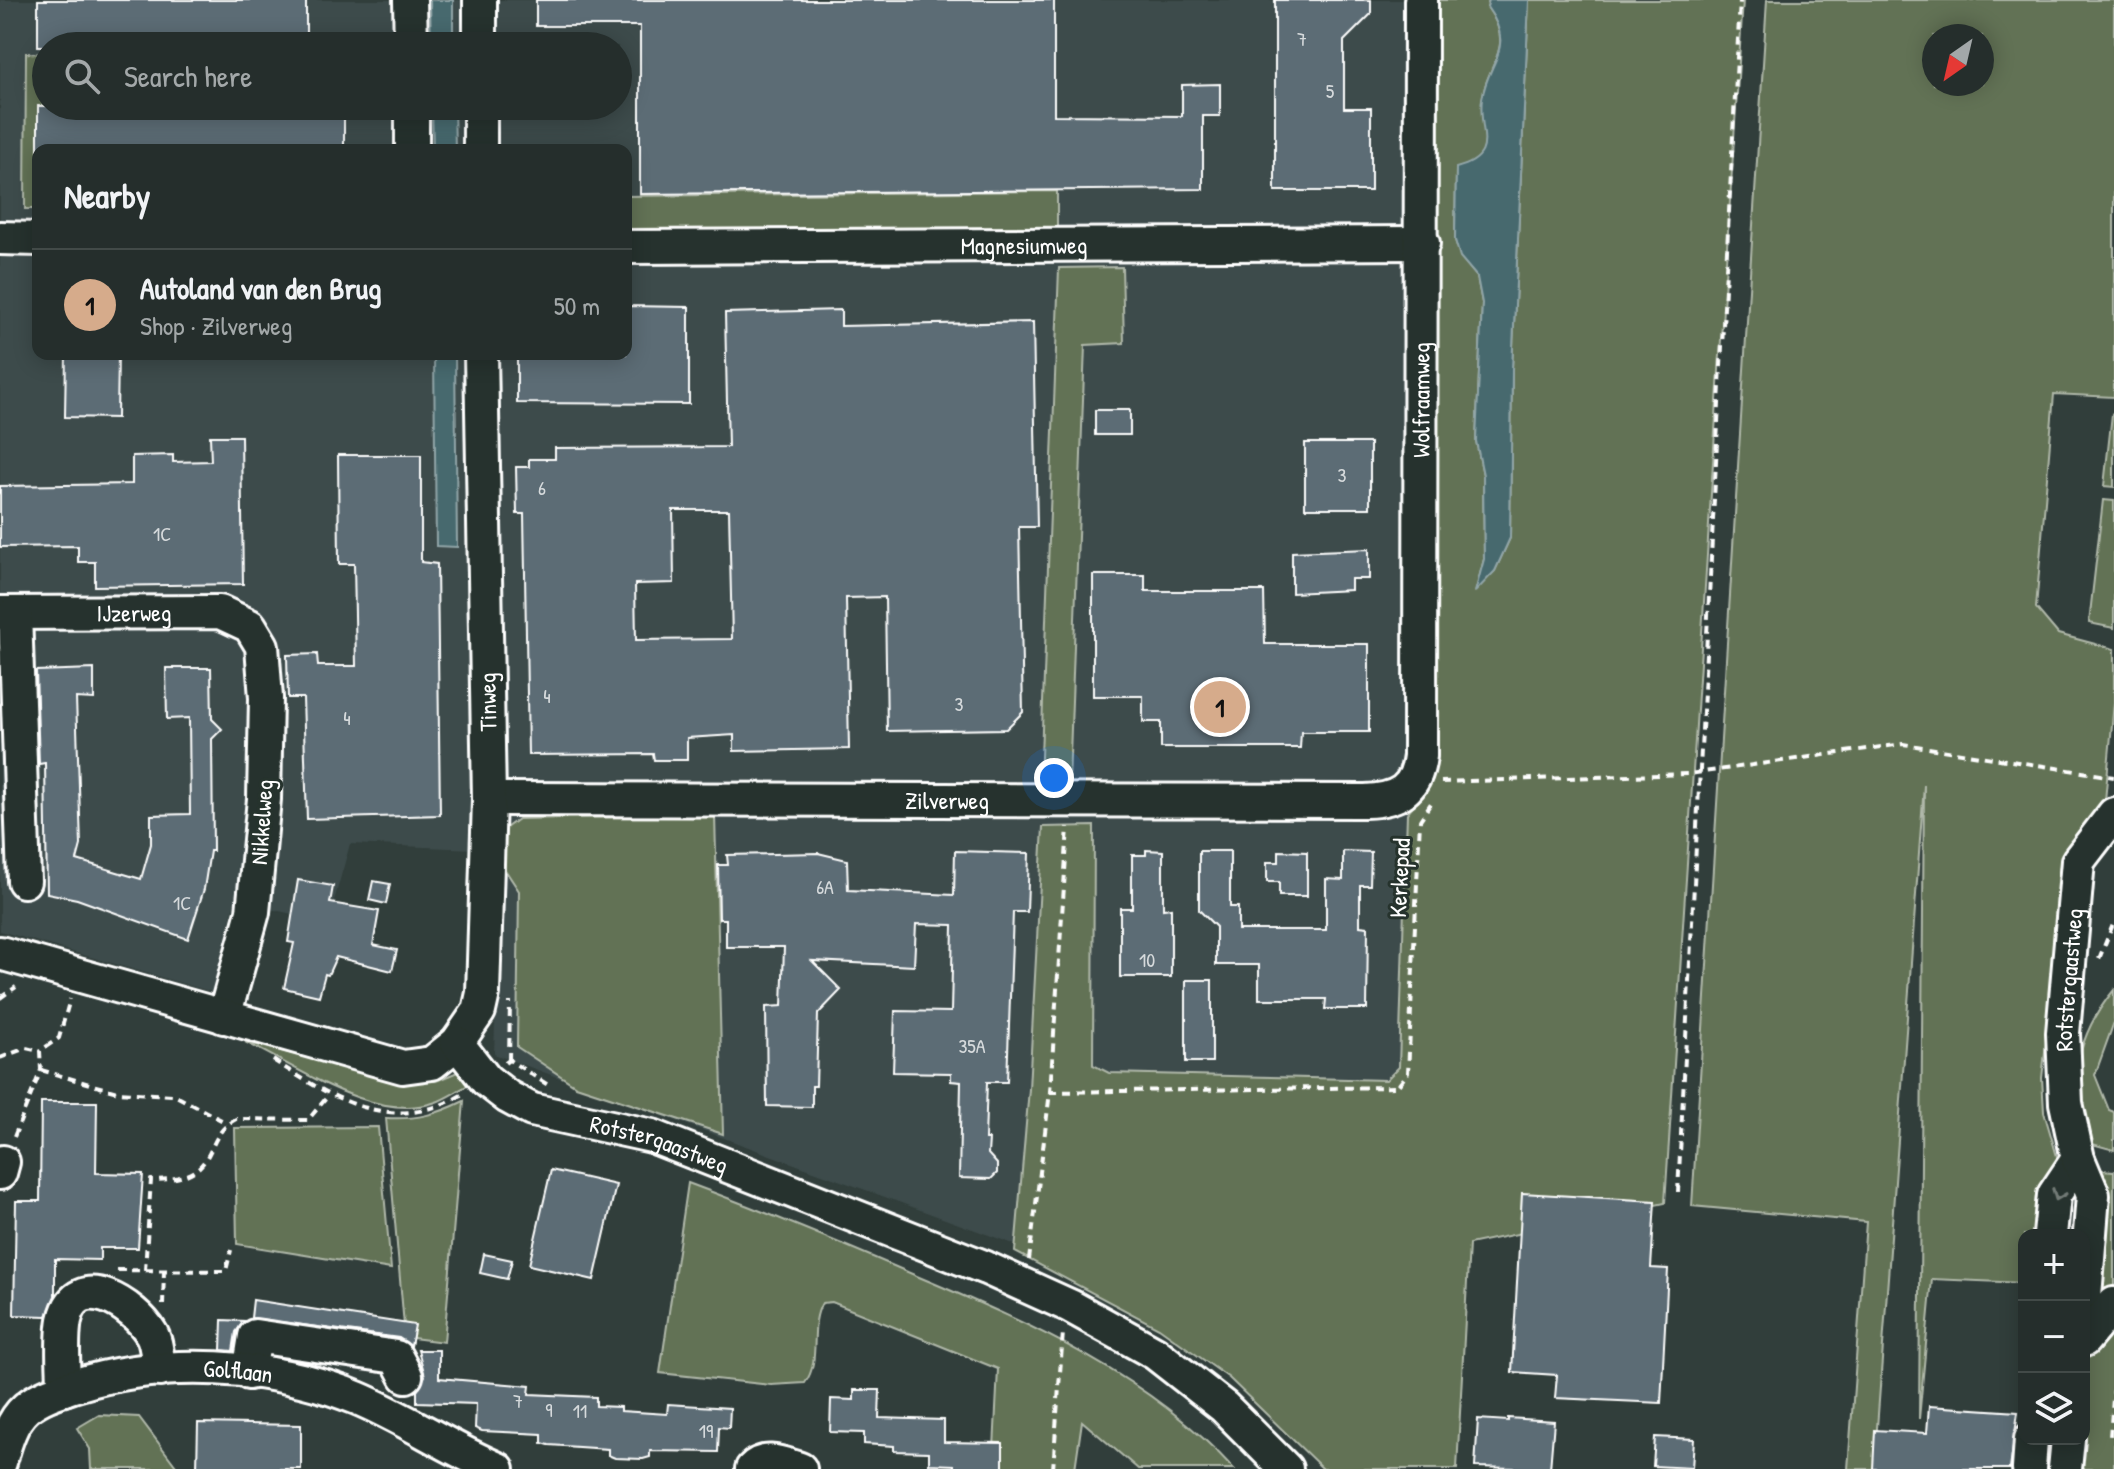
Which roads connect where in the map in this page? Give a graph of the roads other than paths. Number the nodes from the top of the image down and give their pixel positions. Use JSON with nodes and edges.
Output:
{"nodes":[{"id":1,"x":410,"y":0,"type":"edge"},
{"id":2,"x":480,"y":0,"type":"edge"},
{"id":3,"x":1421,"y":0,"type":"edge"},
{"id":4,"x":411,"y":32,"type":"edge"},
{"id":5,"x":480,"y":32,"type":"edge"},
{"id":6,"x":412,"y":120,"type":"edge"},
{"id":7,"x":480,"y":120,"type":"edge"},
{"id":8,"x":412,"y":144,"type":"edge"},
{"id":9,"x":480,"y":144,"type":"edge"},
{"id":10,"x":0,"y":238,"type":"edge"},
{"id":11,"x":32,"y":239,"type":"edge"},
{"id":12,"x":1423,"y":243,"type":"junction"},
{"id":13,"x":632,"y":247,"type":"edge"},
{"id":14,"x":481,"y":360,"type":"edge"},
{"id":15,"x":8,"y":613,"type":"edge"},
{"id":16,"x":250,"y":626,"type":"joint"},
{"id":17,"x":1418,"y":797,"type":"joint"},
{"id":18,"x":489,"y":799,"type":"junction"},
{"id":19,"x":2114,"y":814,"type":"edge"},
{"id":20,"x":24,"y":881,"type":"dead end"},
{"id":21,"x":0,"y":953,"type":"edge"},
{"id":22,"x":224,"y":1017,"type":"junction"},
{"id":23,"x":457,"y":1043,"type":"junction"},
{"id":24,"x":2078,"y":1159,"type":"junction"},
{"id":25,"x":2114,"y":1189,"type":"edge"},
{"id":26,"x":2051,"y":1229,"type":"edge"},
{"id":27,"x":2085,"y":1301,"type":"edge"},
{"id":28,"x":2114,"y":1304,"type":"edge"},
{"id":29,"x":2090,"y":1333,"type":"edge"},
{"id":30,"x":160,"y":1370,"type":"junction"},
{"id":31,"x":249,"y":1373,"type":"junction"},
{"id":32,"x":406,"y":1376,"type":"dead end"},
{"id":33,"x":64,"y":1389,"type":"junction"},
{"id":34,"x":6,"y":1421,"type":"edge"},
{"id":35,"x":2031,"y":1445,"type":"edge"},
{"id":36,"x":2067,"y":1445,"type":"edge"},
{"id":37,"x":0,"y":1462,"type":"edge"},
{"id":38,"x":498,"y":1469,"type":"edge"},
{"id":39,"x":752,"y":1469,"type":"edge"},
{"id":40,"x":800,"y":1469,"type":"edge"},
{"id":41,"x":1286,"y":1469,"type":"edge"},
{"id":42,"x":2029,"y":1469,"type":"edge"},
{"id":43,"x":2065,"y":1469,"type":"edge"}],
"edges":[{"from":1,"to":4,"type":"street"},
{"from":2,"to":5,"type":"street"},
{"from":3,"to":12,"type":"street","name":"Wolfraamweg"},
{"from":6,"to":8,"type":"street"},
{"from":7,"to":9,"type":"street"},
{"from":10,"to":11,"type":"street"},
{"from":12,"to":13,"type":"street","name":"Magnesiumweg"},
{"from":12,"to":17,"type":"street","name":"Wolfraamweg"},
{"from":14,"to":18,"type":"street","name":"Tinweg"},
{"from":15,"to":16,"type":"street","name":"IJzerweg"},
{"from":15,"to":20,"type":"street","name":"IJzerweg"},
{"from":16,"to":22,"type":"street","name":"Nikkelweg"},
{"from":17,"to":18,"type":"street","name":"Zilverweg"},
{"from":18,"to":23,"type":"street","name":"Tinweg"},
{"from":19,"to":24,"type":"street","name":"Rotstergaastweg"},
{"from":21,"to":22,"type":"street"},
{"from":22,"to":23,"type":"street"},
{"from":23,"to":41,"type":"street","name":"Rotstergaastweg"},
{"from":24,"to":25,"type":"street"},
{"from":24,"to":26,"type":"street","one_way":true},
{"from":24,"to":27,"type":"street","name":"Rotstergaastweg"},
{"from":28,"to":29,"type":"street"},
{"from":30,"to":31,"type":"street","name":"Golflaan"},
{"from":30,"to":33,"type":"street","name":"Golflaan"},
{"from":30,"to":33,"type":"street"},
{"from":31,"to":32,"type":"street"},
{"from":31,"to":38,"type":"street","name":"Golflaan"},
{"from":33,"to":34,"type":"street","name":"Golflaan"},
{"from":34,"to":37,"type":"street","name":"Golflaan"},
{"from":35,"to":42,"type":"street"},
{"from":36,"to":43,"type":"street"},
{"from":39,"to":40,"type":"street"}]}
